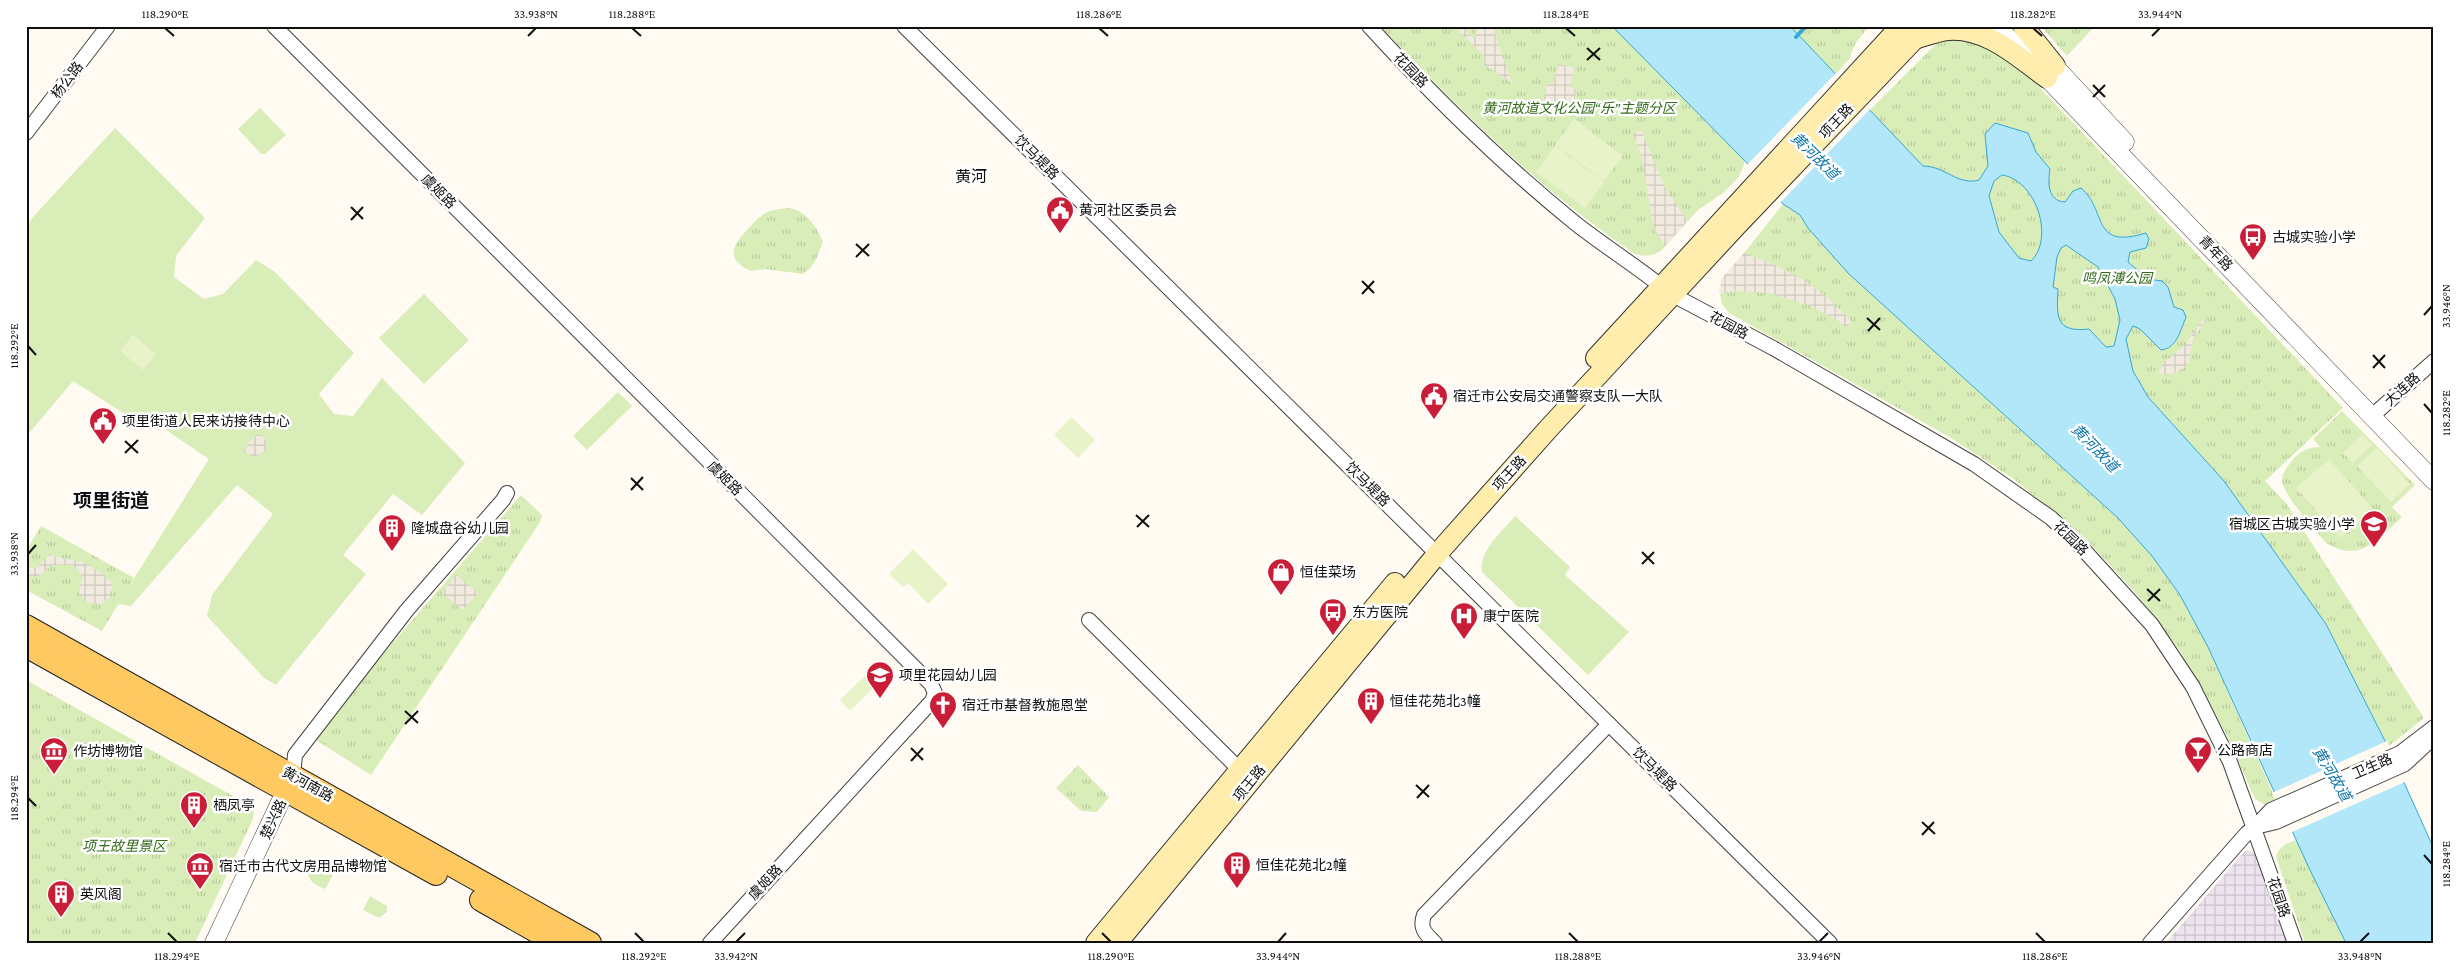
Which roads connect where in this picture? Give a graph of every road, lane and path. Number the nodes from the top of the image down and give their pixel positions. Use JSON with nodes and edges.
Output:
{"nodes":[{"id":1,"x":108,"y":26,"type":"edge"},
{"id":2,"x":274,"y":26,"type":"edge"},
{"id":3,"x":904,"y":26,"type":"edge"},
{"id":4,"x":1369,"y":26,"type":"edge"},
{"id":5,"x":1997,"y":26,"type":"edge"},
{"id":6,"x":2016,"y":26,"type":"edge"},
{"id":7,"x":2023,"y":26,"type":"edge"},
{"id":8,"x":1914,"y":31,"type":"edge"},
{"id":9,"x":2051,"y":72,"type":"junction"},
{"id":10,"x":26,"y":133,"type":"edge"},
{"id":11,"x":1667,"y":290,"type":"junction"},
{"id":12,"x":2434,"y":361,"type":"edge"},
{"id":13,"x":2375,"y":413,"type":"junction"},
{"id":14,"x":2434,"y":467,"type":"edge"},
{"id":15,"x":2434,"y":481,"type":"edge"},
{"id":16,"x":507,"y":493,"type":"dead end"},
{"id":17,"x":1433,"y":548,"type":"junction"},
{"id":18,"x":1090,"y":620,"type":"dead end"},
{"id":19,"x":26,"y":626,"type":"edge"},
{"id":20,"x":26,"y":646,"type":"edge"},
{"id":21,"x":1609,"y":724,"type":"junction"},
{"id":22,"x":2434,"y":727,"type":"edge"},
{"id":23,"x":2434,"y":736,"type":"edge"},
{"id":24,"x":2402,"y":758,"type":"junction"},
{"id":25,"x":1240,"y":770,"type":"junction"},
{"id":26,"x":289,"y":784,"type":"junction"},
{"id":27,"x":2255,"y":827,"type":"junction"},
{"id":28,"x":214,"y":943,"type":"edge"},
{"id":29,"x":557,"y":943,"type":"edge"},
{"id":30,"x":590,"y":943,"type":"edge"},
{"id":31,"x":710,"y":943,"type":"edge"},
{"id":32,"x":1096,"y":943,"type":"edge"},
{"id":33,"x":1117,"y":943,"type":"edge"},
{"id":34,"x":1435,"y":943,"type":"edge"},
{"id":35,"x":1830,"y":943,"type":"edge"},
{"id":36,"x":2150,"y":943,"type":"edge"},
{"id":37,"x":2295,"y":943,"type":"edge"}],
"edges":[{"from":1,"to":10,"type":"street","name":"杨公路"},
{"from":2,"to":31,"type":"street","name":"虞姬路"},
{"from":3,"to":17,"type":"street","name":"饮马堤路"},
{"from":4,"to":11,"type":"street","name":"花园路"},
{"from":5,"to":9,"type":"street","name":"青年路"},
{"from":6,"to":9,"type":"street","name":"青年路"},
{"from":7,"to":9,"type":"main road"},
{"from":8,"to":9,"type":"main road"},
{"from":8,"to":11,"type":"main road","name":"项王路"},
{"from":9,"to":13,"type":"street","name":"青年路"},
{"from":11,"to":17,"type":"main road","name":"项王路"},
{"from":11,"to":27,"type":"street","name":"花园路"},
{"from":12,"to":13,"type":"street","name":"大连路"},
{"from":13,"to":14,"type":"street","name":"青年路"},
{"from":13,"to":15,"type":"street","name":"青年路"},
{"from":16,"to":26,"type":"street"},
{"from":17,"to":21,"type":"street","name":"饮马堤路"},
{"from":17,"to":25,"type":"main road","name":"项王路"},
{"from":17,"to":33,"type":"main road","name":"项王路"},
{"from":18,"to":25,"type":"street"},
{"from":19,"to":26,"type":"main road","name":"黄河南路"},
{"from":20,"to":26,"type":"main road","name":"黄河南路"},
{"from":21,"to":34,"type":"street"},
{"from":21,"to":35,"type":"street","name":"饮马堤路"},
{"from":22,"to":24,"type":"street","name":"卫生路"},
{"from":23,"to":24,"type":"street","name":"卫生路"},
{"from":24,"to":27,"type":"street","name":"卫生路"},
{"from":25,"to":32,"type":"main road","name":"项王路"},
{"from":26,"to":28,"type":"street","name":"楚兴路"},
{"from":26,"to":29,"type":"main road","name":"黄河南路"},
{"from":26,"to":30,"type":"main road","name":"黄河南路"},
{"from":27,"to":36,"type":"street","name":"卫生路"},
{"from":27,"to":37,"type":"street","name":"花园路"}]}
